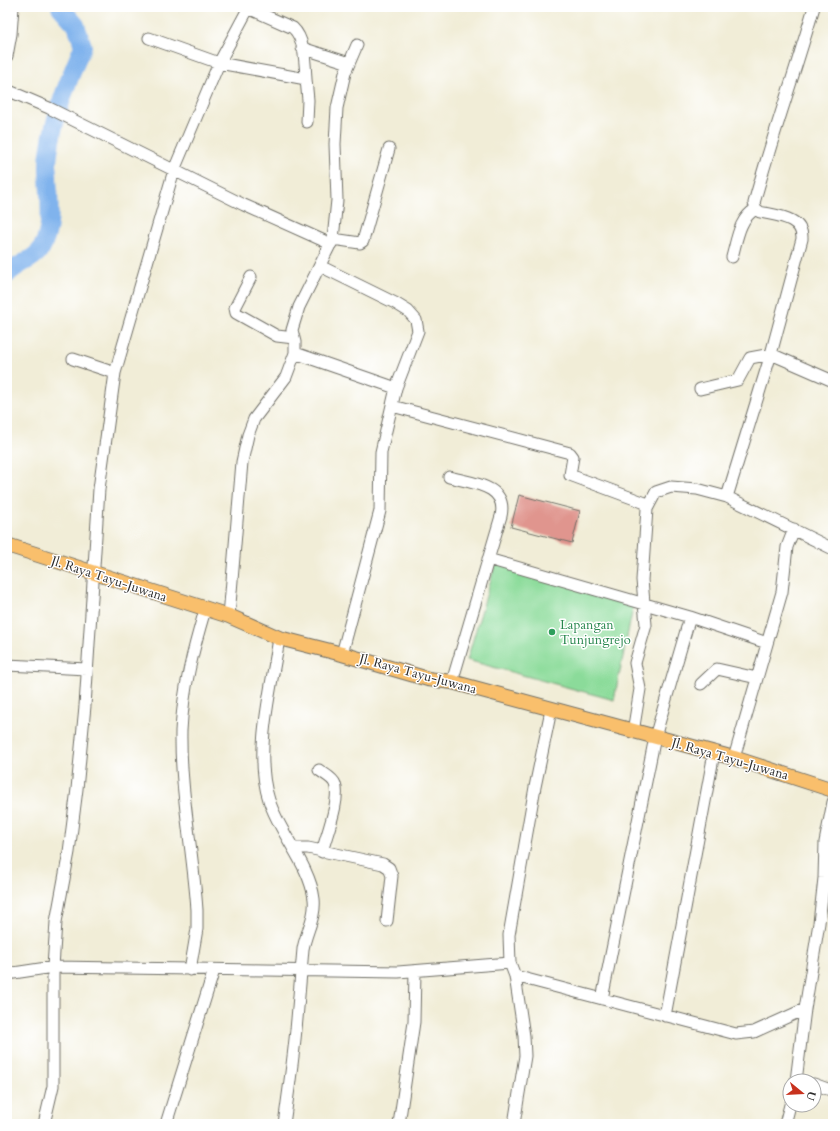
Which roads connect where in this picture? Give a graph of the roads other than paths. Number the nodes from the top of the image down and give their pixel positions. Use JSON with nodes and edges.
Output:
{"nodes":[{"id":1,"x":13,"y":7,"type":"edge"},
{"id":2,"x":814,"y":7,"type":"edge"},
{"id":3,"x":248,"y":8,"type":"edge"},
{"id":4,"x":9,"y":33,"type":"edge"},
{"id":5,"x":149,"y":38,"type":"dead end"},
{"id":6,"x":357,"y":45,"type":"dead end"},
{"id":7,"x":302,"y":48,"type":"junction"},
{"id":8,"x":7,"y":56,"type":"edge"},
{"id":9,"x":219,"y":63,"type":"junction"},
{"id":10,"x":349,"y":64,"type":"junction"},
{"id":11,"x":306,"y":79,"type":"junction"},
{"id":12,"x":8,"y":94,"type":"edge"},
{"id":13,"x":306,"y":122,"type":"dead end"},
{"id":14,"x":389,"y":149,"type":"dead end"},
{"id":15,"x":174,"y":170,"type":"junction"},
{"id":16,"x":756,"y":209,"type":"junction"},
{"id":17,"x":332,"y":242,"type":"junction"},
{"id":18,"x":732,"y":257,"type":"dead end"},
{"id":19,"x":320,"y":266,"type":"junction"},
{"id":20,"x":250,"y":276,"type":"dead end"},
{"id":21,"x":294,"y":338,"type":"junction"},
{"id":22,"x":295,"y":353,"type":"junction"},
{"id":23,"x":771,"y":354,"type":"junction"},
{"id":24,"x":73,"y":359,"type":"dead end"},
{"id":25,"x":115,"y":373,"type":"junction"},
{"id":26,"x":833,"y":381,"type":"edge"},
{"id":27,"x":396,"y":388,"type":"junction"},
{"id":28,"x":700,"y":389,"type":"dead end"},
{"id":29,"x":392,"y":406,"type":"junction"},
{"id":30,"x":450,"y":477,"type":"dead end"},
{"id":31,"x":727,"y":497,"type":"junction"},
{"id":32,"x":648,"y":504,"type":"junction"},
{"id":33,"x":794,"y":529,"type":"junction"},
{"id":34,"x":7,"y":547,"type":"edge"},
{"id":35,"x":833,"y":549,"type":"edge"},
{"id":36,"x":488,"y":559,"type":"junction"},
{"id":37,"x":95,"y":574,"type":"junction"},
{"id":38,"x":644,"y":604,"type":"junction"},
{"id":39,"x":205,"y":610,"type":"junction"},
{"id":40,"x":229,"y":616,"type":"junction"},
{"id":41,"x":690,"y":617,"type":"junction"},
{"id":42,"x":279,"y":638,"type":"junction"},
{"id":43,"x":767,"y":643,"type":"junction"},
{"id":44,"x":342,"y":654,"type":"junction"},
{"id":45,"x":7,"y":665,"type":"edge"},
{"id":46,"x":87,"y":669,"type":"junction"},
{"id":47,"x":757,"y":678,"type":"junction"},
{"id":48,"x":452,"y":682,"type":"junction"},
{"id":49,"x":701,"y":684,"type":"dead end"},
{"id":50,"x":551,"y":710,"type":"junction"},
{"id":51,"x":633,"y":732,"type":"junction"},
{"id":52,"x":655,"y":737,"type":"junction"},
{"id":53,"x":714,"y":753,"type":"junction"},
{"id":54,"x":734,"y":758,"type":"junction"},
{"id":55,"x":319,"y":770,"type":"dead end"},
{"id":56,"x":833,"y":790,"type":"edge"},
{"id":57,"x":833,"y":802,"type":"edge"},
{"id":58,"x":293,"y":848,"type":"junction"},
{"id":59,"x":322,"y":852,"type":"junction"},
{"id":60,"x":387,"y":921,"type":"dead end"},
{"id":61,"x":510,"y":962,"type":"junction"},
{"id":62,"x":53,"y":967,"type":"junction"},
{"id":63,"x":190,"y":970,"type":"junction"},
{"id":64,"x":214,"y":970,"type":"junction"},
{"id":65,"x":415,"y":971,"type":"junction"},
{"id":66,"x":301,"y":972,"type":"junction"},
{"id":67,"x":7,"y":974,"type":"edge"},
{"id":68,"x":514,"y":976,"type":"junction"},
{"id":69,"x":602,"y":999,"type":"junction"},
{"id":70,"x":805,"y":1008,"type":"junction"},
{"id":71,"x":665,"y":1016,"type":"junction"},
{"id":72,"x":800,"y":1073,"type":"edge"},
{"id":73,"x":822,"y":1087,"type":"edge"},
{"id":74,"x":833,"y":1091,"type":"edge"},
{"id":75,"x":788,"y":1113,"type":"edge"},
{"id":76,"x":44,"y":1124,"type":"edge"},
{"id":77,"x":166,"y":1124,"type":"edge"},
{"id":78,"x":284,"y":1124,"type":"edge"},
{"id":79,"x":399,"y":1124,"type":"edge"},
{"id":80,"x":514,"y":1124,"type":"edge"},
{"id":81,"x":785,"y":1124,"type":"edge"}],
"edges":[{"from":1,"to":4,"type":"street"},
{"from":2,"to":16,"type":"street"},
{"from":3,"to":7,"type":"street"},
{"from":3,"to":9,"type":"street"},
{"from":4,"to":8,"type":"street"},
{"from":5,"to":9,"type":"street"},
{"from":6,"to":10,"type":"street"},
{"from":7,"to":10,"type":"street"},
{"from":7,"to":11,"type":"street"},
{"from":9,"to":11,"type":"street"},
{"from":9,"to":15,"type":"street"},
{"from":10,"to":17,"type":"street"},
{"from":11,"to":13,"type":"street"},
{"from":12,"to":15,"type":"street"},
{"from":14,"to":17,"type":"street"},
{"from":15,"to":17,"type":"street"},
{"from":15,"to":25,"type":"street"},
{"from":16,"to":18,"type":"street"},
{"from":16,"to":23,"type":"street"},
{"from":17,"to":19,"type":"street"},
{"from":19,"to":21,"type":"street"},
{"from":19,"to":27,"type":"street"},
{"from":20,"to":21,"type":"street"},
{"from":21,"to":22,"type":"street"},
{"from":22,"to":27,"type":"street"},
{"from":22,"to":40,"type":"street"},
{"from":23,"to":26,"type":"street"},
{"from":23,"to":28,"type":"street"},
{"from":23,"to":31,"type":"street"},
{"from":24,"to":25,"type":"street"},
{"from":25,"to":37,"type":"street"},
{"from":27,"to":29,"type":"street"},
{"from":29,"to":32,"type":"street"},
{"from":29,"to":44,"type":"street"},
{"from":30,"to":36,"type":"street"},
{"from":31,"to":32,"type":"street"},
{"from":31,"to":33,"type":"street"},
{"from":32,"to":38,"type":"street"},
{"from":33,"to":35,"type":"street"},
{"from":33,"to":43,"type":"street"},
{"from":34,"to":37,"type":"main road","name":"Jl. Raya Tayu-Juwana"},
{"from":36,"to":38,"type":"street"},
{"from":36,"to":48,"type":"street"},
{"from":37,"to":39,"type":"main road","name":"Jl. Raya Tayu-Juwana"},
{"from":37,"to":46,"type":"street"},
{"from":38,"to":41,"type":"street"},
{"from":38,"to":51,"type":"street"},
{"from":39,"to":40,"type":"main road","name":"Jl. Raya Tayu-Juwana"},
{"from":39,"to":63,"type":"street"},
{"from":40,"to":42,"type":"main road","name":"Jl. Raya Tayu-Juwana"},
{"from":41,"to":43,"type":"street"},
{"from":41,"to":52,"type":"street"},
{"from":42,"to":44,"type":"main road","name":"Jl. Raya Tayu-Juwana"},
{"from":42,"to":58,"type":"street"},
{"from":43,"to":47,"type":"street"},
{"from":44,"to":48,"type":"main road","name":"Jl. Raya Tayu-Juwana"},
{"from":45,"to":46,"type":"street"},
{"from":46,"to":62,"type":"street"},
{"from":47,"to":49,"type":"street"},
{"from":47,"to":54,"type":"street"},
{"from":48,"to":50,"type":"main road","name":"Jl. Raya Tayu-Juwana"},
{"from":50,"to":51,"type":"main road","name":"Jl. Raya Tayu-Juwana"},
{"from":50,"to":61,"type":"street"},
{"from":51,"to":52,"type":"main road","name":"Jl. Raya Tayu-Juwana"},
{"from":52,"to":53,"type":"main road","name":"Jl. Raya Tayu-Juwana"},
{"from":52,"to":69,"type":"street"},
{"from":53,"to":54,"type":"main road","name":"Jl. Raya Tayu-Juwana"},
{"from":53,"to":71,"type":"street"},
{"from":54,"to":56,"type":"main road","name":"Jl. Raya Tayu-Juwana"},
{"from":55,"to":59,"type":"street"},
{"from":57,"to":70,"type":"street"},
{"from":58,"to":59,"type":"street"},
{"from":58,"to":66,"type":"street"},
{"from":59,"to":60,"type":"street"},
{"from":61,"to":65,"type":"street"},
{"from":61,"to":68,"type":"street"},
{"from":62,"to":63,"type":"street"},
{"from":62,"to":67,"type":"street"},
{"from":62,"to":76,"type":"street"},
{"from":63,"to":64,"type":"street"},
{"from":64,"to":66,"type":"street"},
{"from":64,"to":77,"type":"street"},
{"from":65,"to":66,"type":"street"},
{"from":65,"to":79,"type":"street"},
{"from":66,"to":78,"type":"street"},
{"from":68,"to":69,"type":"street"},
{"from":68,"to":80,"type":"street"},
{"from":69,"to":71,"type":"street"},
{"from":70,"to":71,"type":"street"},
{"from":70,"to":72,"type":"street"},
{"from":73,"to":74,"type":"street"},
{"from":75,"to":81,"type":"street"}]}
